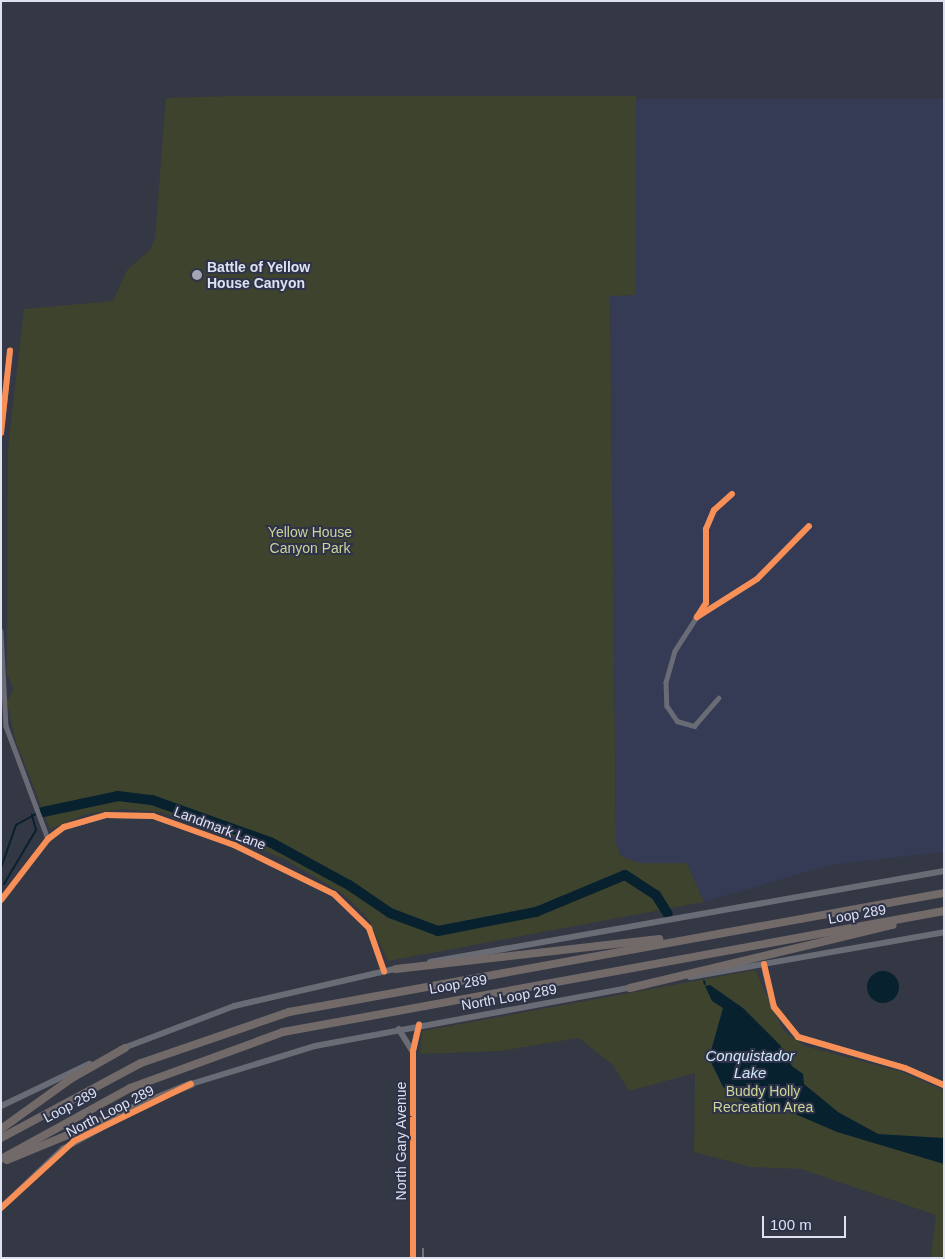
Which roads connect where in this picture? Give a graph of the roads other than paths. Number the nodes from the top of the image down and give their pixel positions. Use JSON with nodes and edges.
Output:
{"nodes":[{"id":1,"x":10,"y":350,"type":"dead end"},
{"id":2,"x":1,"y":434,"type":"edge"},
{"id":3,"x":732,"y":494,"type":"dead end"},
{"id":4,"x":809,"y":526,"type":"dead end"},
{"id":5,"x":697,"y":617,"type":"junction"},
{"id":6,"x":1,"y":631,"type":"edge"},
{"id":7,"x":718,"y":698,"type":"dead end"},
{"id":8,"x":48,"y":839,"type":"junction"},
{"id":9,"x":944,"y":871,"type":"edge"},
{"id":10,"x":944,"y":893,"type":"edge"},
{"id":11,"x":1,"y":900,"type":"edge"},
{"id":12,"x":944,"y":911,"type":"edge"},
{"id":13,"x":924,"y":914,"type":"junction"},
{"id":14,"x":944,"y":932,"type":"edge"},
{"id":15,"x":690,"y":938,"type":"junction"},
{"id":16,"x":764,"y":964,"type":"junction"},
{"id":17,"x":396,"y":969,"type":"junction"},
{"id":18,"x":384,"y":971,"type":"junction"},
{"id":19,"x":630,"y":988,"type":"junction"},
{"id":20,"x":419,"y":1025,"type":"junction"},
{"id":21,"x":399,"y":1029,"type":"junction"},
{"id":22,"x":125,"y":1048,"type":"junction"},
{"id":23,"x":413,"y":1052,"type":"junction"},
{"id":24,"x":191,"y":1084,"type":"junction"},
{"id":25,"x":944,"y":1085,"type":"edge"},
{"id":26,"x":1,"y":1106,"type":"edge"},
{"id":27,"x":1,"y":1129,"type":"edge"},
{"id":28,"x":1,"y":1138,"type":"edge"},
{"id":29,"x":1,"y":1159,"type":"edge"},
{"id":30,"x":1,"y":1164,"type":"edge"},
{"id":31,"x":1,"y":1208,"type":"edge"},
{"id":32,"x":413,"y":1258,"type":"edge"}],
"edges":[{"from":1,"to":2,"type":"street"},
{"from":3,"to":5,"type":"street"},
{"from":4,"to":5,"type":"street"},
{"from":5,"to":7,"type":"street"},
{"from":6,"to":8,"type":"street"},
{"from":8,"to":11,"type":"street","name":"Landmark Lane"},
{"from":8,"to":18,"type":"street","name":"Landmark Lane"},
{"from":9,"to":17,"type":"main road"},
{"from":10,"to":15,"type":"highway","name":"Loop 289"},
{"from":12,"to":13,"type":"highway","name":"Loop 289"},
{"from":13,"to":19,"type":"highway"},
{"from":13,"to":29,"type":"highway","name":"Loop 289"},
{"from":14,"to":16,"type":"main road","name":"North Loop 289"},
{"from":15,"to":17,"type":"highway"},
{"from":15,"to":28,"type":"highway","name":"Loop 289"},
{"from":16,"to":19,"type":"main road","name":"North Loop 289"},
{"from":16,"to":25,"type":"street"},
{"from":17,"to":18,"type":"main road"},
{"from":18,"to":22,"type":"main road"},
{"from":19,"to":20,"type":"main road","name":"North Loop 289"},
{"from":20,"to":21,"type":"main road","name":"North Loop 289"},
{"from":20,"to":23,"type":"street","name":"North Gary Avenue"},
{"from":21,"to":23,"type":"street"},
{"from":21,"to":24,"type":"main road","name":"North Loop 289"},
{"from":22,"to":26,"type":"main road"},
{"from":22,"to":27,"type":"highway"},
{"from":23,"to":32,"type":"street","name":"North Gary Avenue"},
{"from":24,"to":30,"type":"highway"},
{"from":24,"to":31,"type":"street","name":"North Loop 289"}]}
